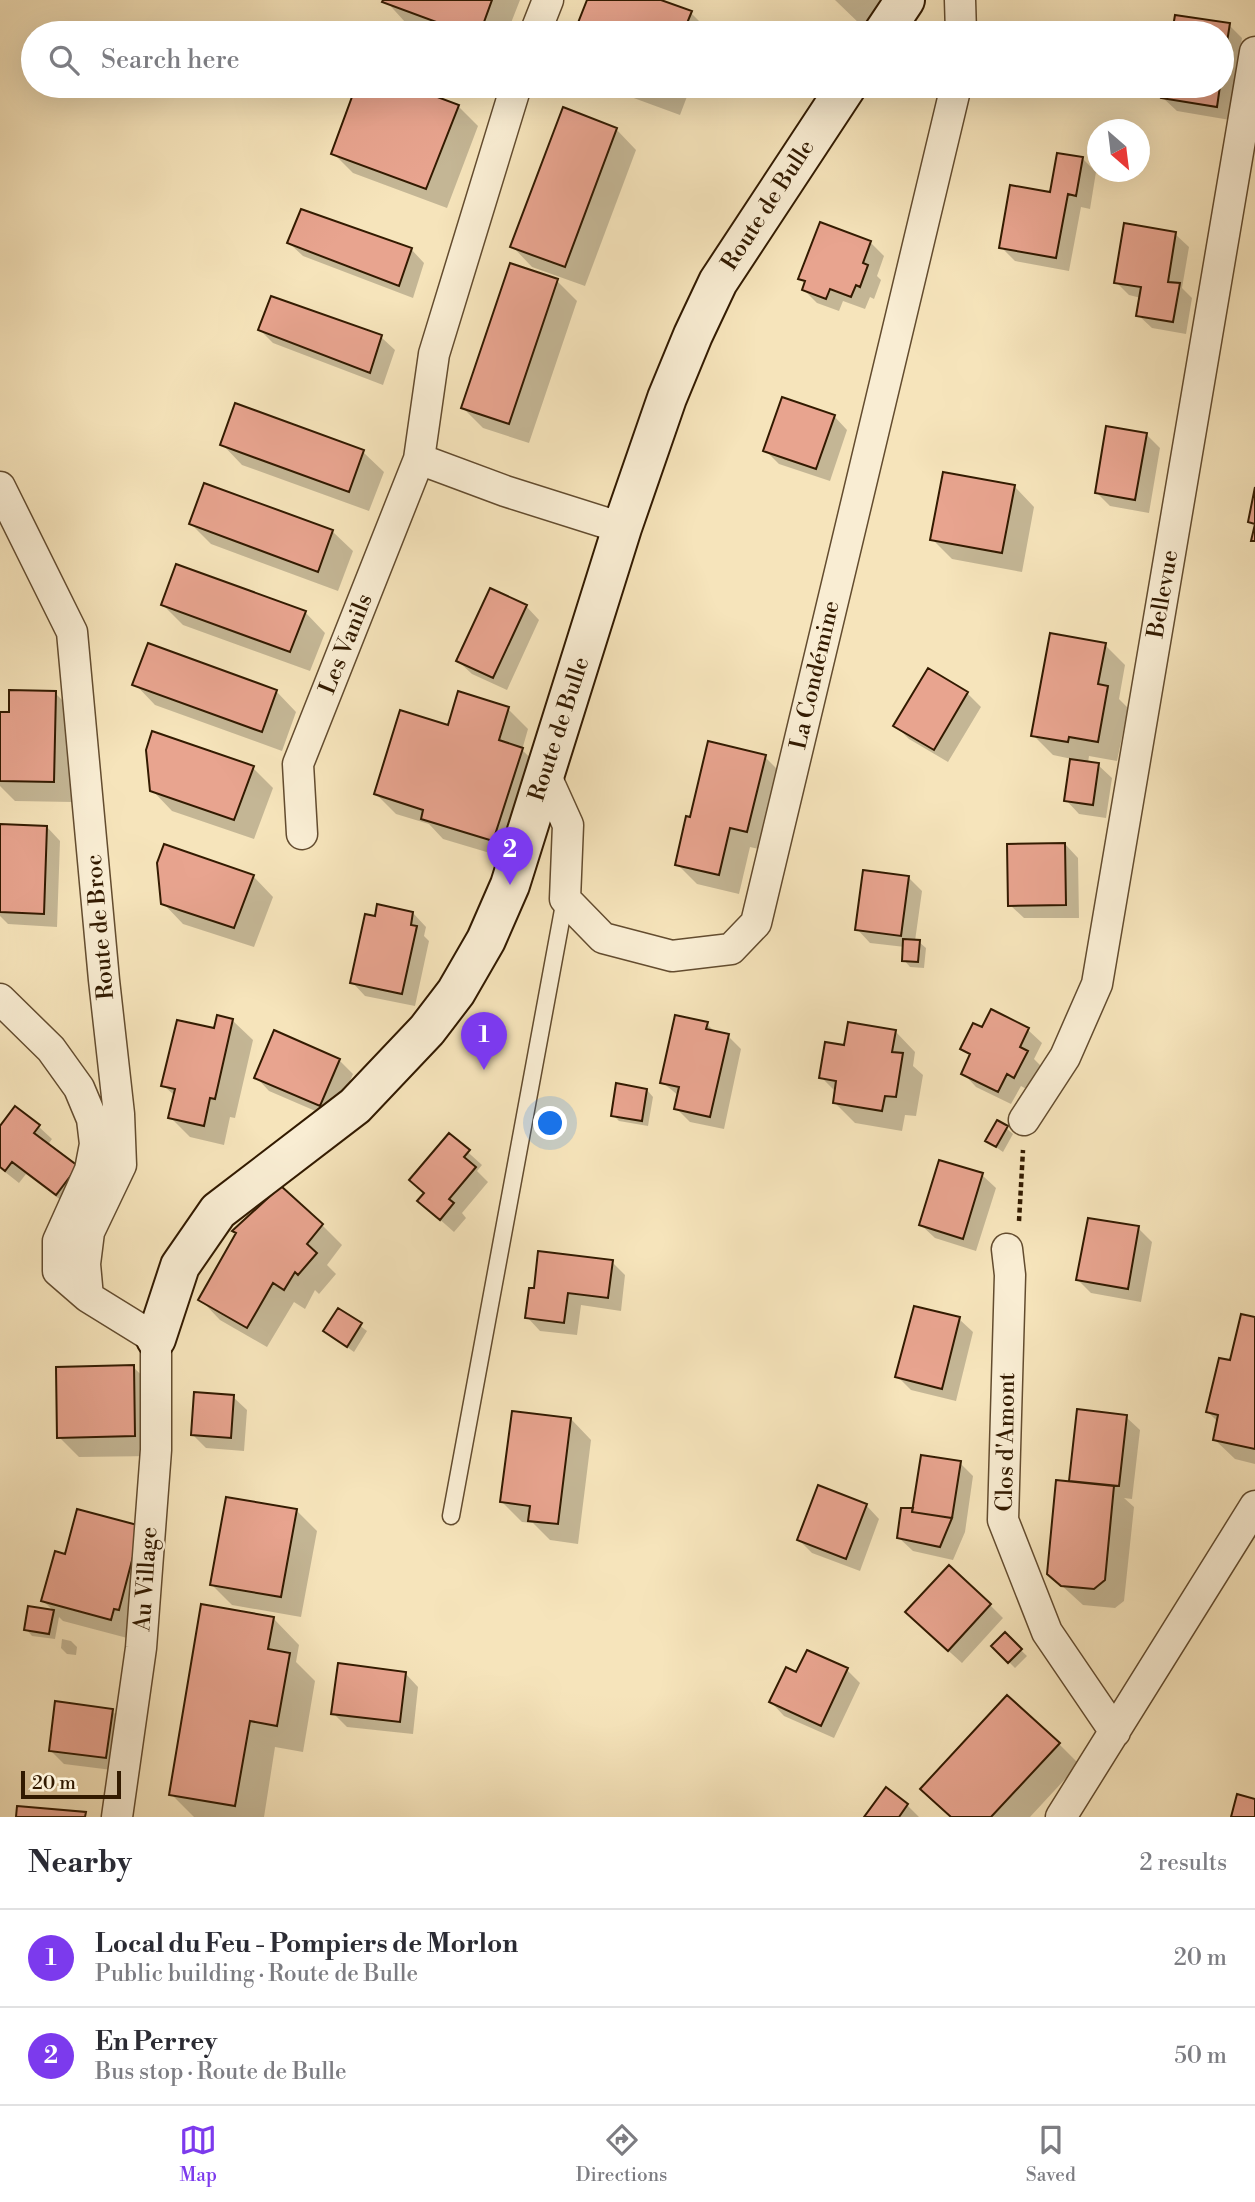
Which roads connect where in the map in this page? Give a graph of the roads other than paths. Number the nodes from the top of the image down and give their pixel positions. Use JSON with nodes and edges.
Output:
{"nodes":[{"id":1,"x":548,"y":0,"type":"edge"},
{"id":2,"x":905,"y":0,"type":"edge"},
{"id":3,"x":960,"y":0,"type":"edge"},
{"id":4,"x":540,"y":21,"type":"edge"},
{"id":5,"x":891,"y":21,"type":"edge"},
{"id":6,"x":961,"y":21,"type":"edge"},
{"id":7,"x":1255,"y":52,"type":"edge"},
{"id":8,"x":512,"y":98,"type":"edge"},
{"id":9,"x":839,"y":98,"type":"edge"},
{"id":10,"x":953,"y":98,"type":"edge"},
{"id":11,"x":419,"y":459,"type":"junction"},
{"id":12,"x":0,"y":487,"type":"edge"},
{"id":13,"x":622,"y":528,"type":"junction"},
{"id":14,"x":545,"y":774,"type":"junction"},
{"id":15,"x":302,"y":834,"type":"dead end"},
{"id":16,"x":565,"y":899,"type":"junction"},
{"id":17,"x":0,"y":999,"type":"edge"},
{"id":18,"x":1024,"y":1119,"type":"road end"},
{"id":19,"x":1007,"y":1249,"type":"road end"},
{"id":20,"x":88,"y":1297,"type":"junction"},
{"id":21,"x":156,"y":1339,"type":"junction"},
{"id":22,"x":1255,"y":1506,"type":"edge"},
{"id":23,"x":451,"y":1516,"type":"dead end"},
{"id":24,"x":1115,"y":1732,"type":"junction"},
{"id":25,"x":117,"y":1817,"type":"edge"},
{"id":26,"x":1061,"y":1817,"type":"edge"}],
"edges":[{"from":1,"to":4,"type":"street"},
{"from":2,"to":5,"type":"street"},
{"from":3,"to":6,"type":"street"},
{"from":7,"to":18,"type":"street","name":"Bellevue"},
{"from":8,"to":11,"type":"street","name":"Les Vanils"},
{"from":9,"to":13,"type":"street","name":"Route de Bulle"},
{"from":10,"to":16,"type":"street","name":"La Condémine"},
{"from":11,"to":13,"type":"street"},
{"from":11,"to":15,"type":"street","name":"Les Vanils"},
{"from":12,"to":20,"type":"street","name":"Route de Broc"},
{"from":13,"to":14,"type":"street","name":"Route de Bulle"},
{"from":14,"to":16,"type":"street"},
{"from":14,"to":21,"type":"street","name":"Route de Bulle"},
{"from":16,"to":23,"type":"lane"},
{"from":17,"to":20,"type":"street"},
{"from":19,"to":24,"type":"street","name":"Clos d'Amont"},
{"from":20,"to":21,"type":"street"},
{"from":21,"to":25,"type":"street","name":"Au Village"},
{"from":22,"to":24,"type":"street"},
{"from":24,"to":26,"type":"street"}]}
